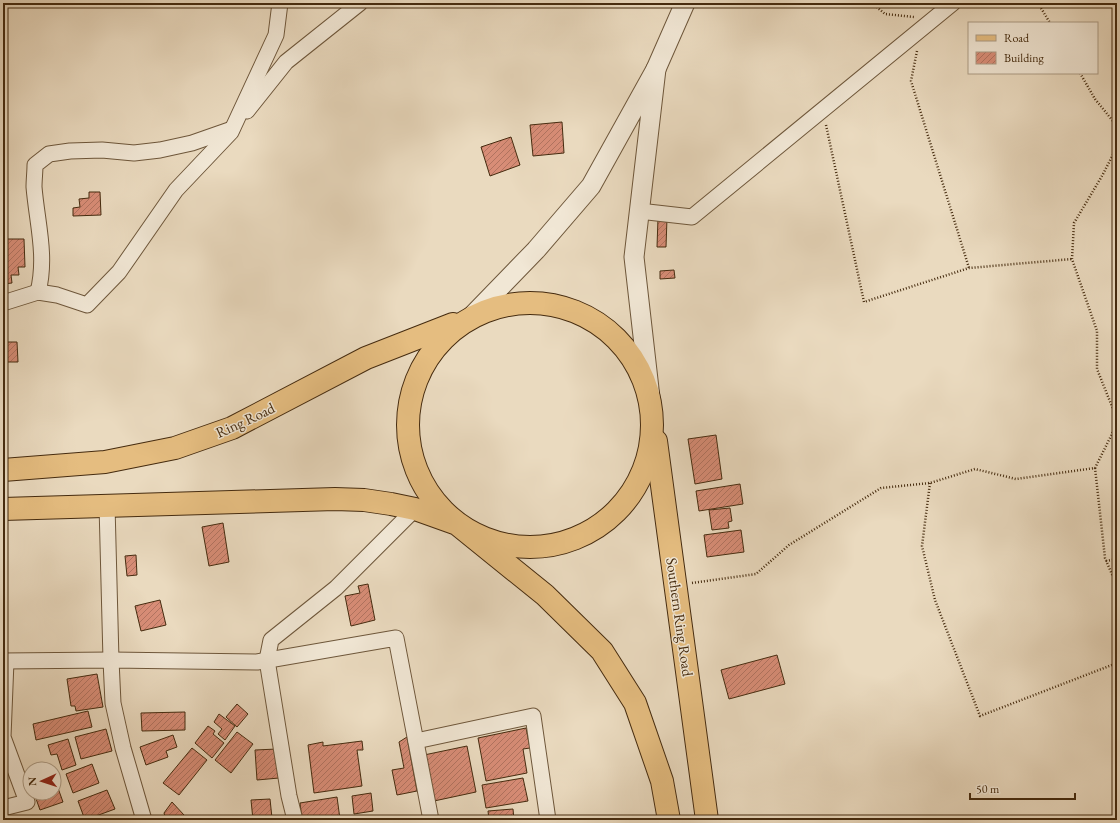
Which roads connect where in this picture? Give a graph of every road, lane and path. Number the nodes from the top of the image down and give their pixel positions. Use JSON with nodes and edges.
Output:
{"nodes":[{"id":1,"x":280,"y":3,"type":"edge"},
{"id":2,"x":360,"y":3,"type":"edge"},
{"id":3,"x":685,"y":3,"type":"edge"},
{"id":4,"x":872,"y":3,"type":"edge"},
{"id":5,"x":953,"y":3,"type":"edge"},
{"id":6,"x":1038,"y":3,"type":"edge"},
{"id":7,"x":1049,"y":22,"type":"edge"},
{"id":8,"x":922,"y":28,"type":"junction"},
{"id":9,"x":656,"y":69,"type":"junction"},
{"id":10,"x":1081,"y":74,"type":"edge"},
{"id":11,"x":823,"y":109,"type":"junction"},
{"id":12,"x":1117,"y":126,"type":"edge"},
{"id":13,"x":232,"y":130,"type":"junction"},
{"id":14,"x":1117,"y":147,"type":"edge"},
{"id":15,"x":639,"y":211,"type":"junction"},
{"id":16,"x":1072,"y":259,"type":"junction"},
{"id":17,"x":969,"y":268,"type":"junction"},
{"id":18,"x":38,"y":292,"type":"junction"},
{"id":19,"x":3,"y":303,"type":"edge"},
{"id":20,"x":471,"y":317,"type":"junction"},
{"id":21,"x":652,"y":415,"type":"junction"},
{"id":22,"x":1117,"y":419,"type":"edge"},
{"id":23,"x":1095,"y":468,"type":"junction"},
{"id":24,"x":3,"y":470,"type":"edge"},
{"id":25,"x":930,"y":483,"type":"junction"},
{"id":26,"x":107,"y":505,"type":"junction"},
{"id":27,"x":3,"y":509,"type":"edge"},
{"id":28,"x":415,"y":509,"type":"junction"},
{"id":29,"x":457,"y":524,"type":"junction"},
{"id":30,"x":1117,"y":559,"type":"edge"},
{"id":31,"x":1106,"y":561,"type":"junction"},
{"id":32,"x":675,"y":586,"type":"junction"},
{"id":33,"x":1117,"y":586,"type":"edge"},
{"id":34,"x":111,"y":660,"type":"junction"},
{"id":35,"x":267,"y":660,"type":"junction"},
{"id":36,"x":4,"y":661,"type":"edge"},
{"id":37,"x":1117,"y":663,"type":"edge"},
{"id":38,"x":416,"y":741,"type":"junction"},
{"id":39,"x":3,"y":808,"type":"edge"},
{"id":40,"x":144,"y":820,"type":"edge"},
{"id":41,"x":295,"y":820,"type":"edge"},
{"id":42,"x":431,"y":820,"type":"edge"},
{"id":43,"x":548,"y":820,"type":"edge"},
{"id":44,"x":669,"y":820,"type":"edge"},
{"id":45,"x":707,"y":820,"type":"edge"}],
"edges":[{"from":1,"to":13,"type":"street"},
{"from":2,"to":13,"type":"street"},
{"from":3,"to":9,"type":"street"},
{"from":4,"to":8,"type":"path"},
{"from":5,"to":8,"type":"street"},
{"from":6,"to":7,"type":"path"},
{"from":8,"to":11,"type":"street"},
{"from":8,"to":17,"type":"path"},
{"from":9,"to":15,"type":"street"},
{"from":9,"to":20,"type":"street"},
{"from":10,"to":12,"type":"path"},
{"from":11,"to":15,"type":"street"},
{"from":11,"to":17,"type":"path"},
{"from":13,"to":18,"type":"street"},
{"from":13,"to":18,"type":"street"},
{"from":14,"to":16,"type":"path"},
{"from":15,"to":21,"type":"street"},
{"from":16,"to":17,"type":"path"},
{"from":16,"to":22,"type":"path"},
{"from":18,"to":19,"type":"street"},
{"from":20,"to":21,"type":"main road","name":"Ring Road"},
{"from":20,"to":24,"type":"main road","name":"Ring Road"},
{"from":20,"to":29,"type":"main road"},
{"from":21,"to":29,"type":"main road"},
{"from":21,"to":32,"type":"main road","name":"Southern Ring Road"},
{"from":22,"to":23,"type":"path"},
{"from":23,"to":25,"type":"path"},
{"from":23,"to":31,"type":"path"},
{"from":25,"to":32,"type":"path"},
{"from":25,"to":37,"type":"path"},
{"from":26,"to":27,"type":"main road"},
{"from":26,"to":28,"type":"main road"},
{"from":26,"to":34,"type":"street"},
{"from":28,"to":29,"type":"main road"},
{"from":28,"to":35,"type":"street"},
{"from":29,"to":44,"type":"main road"},
{"from":30,"to":31,"type":"path"},
{"from":31,"to":33,"type":"path"},
{"from":32,"to":45,"type":"main road","name":"Southern Ring Road"},
{"from":34,"to":35,"type":"street"},
{"from":34,"to":36,"type":"street"},
{"from":34,"to":40,"type":"street"},
{"from":35,"to":38,"type":"street"},
{"from":35,"to":41,"type":"street"},
{"from":36,"to":39,"type":"street"},
{"from":38,"to":42,"type":"street"},
{"from":38,"to":43,"type":"street"}]}
